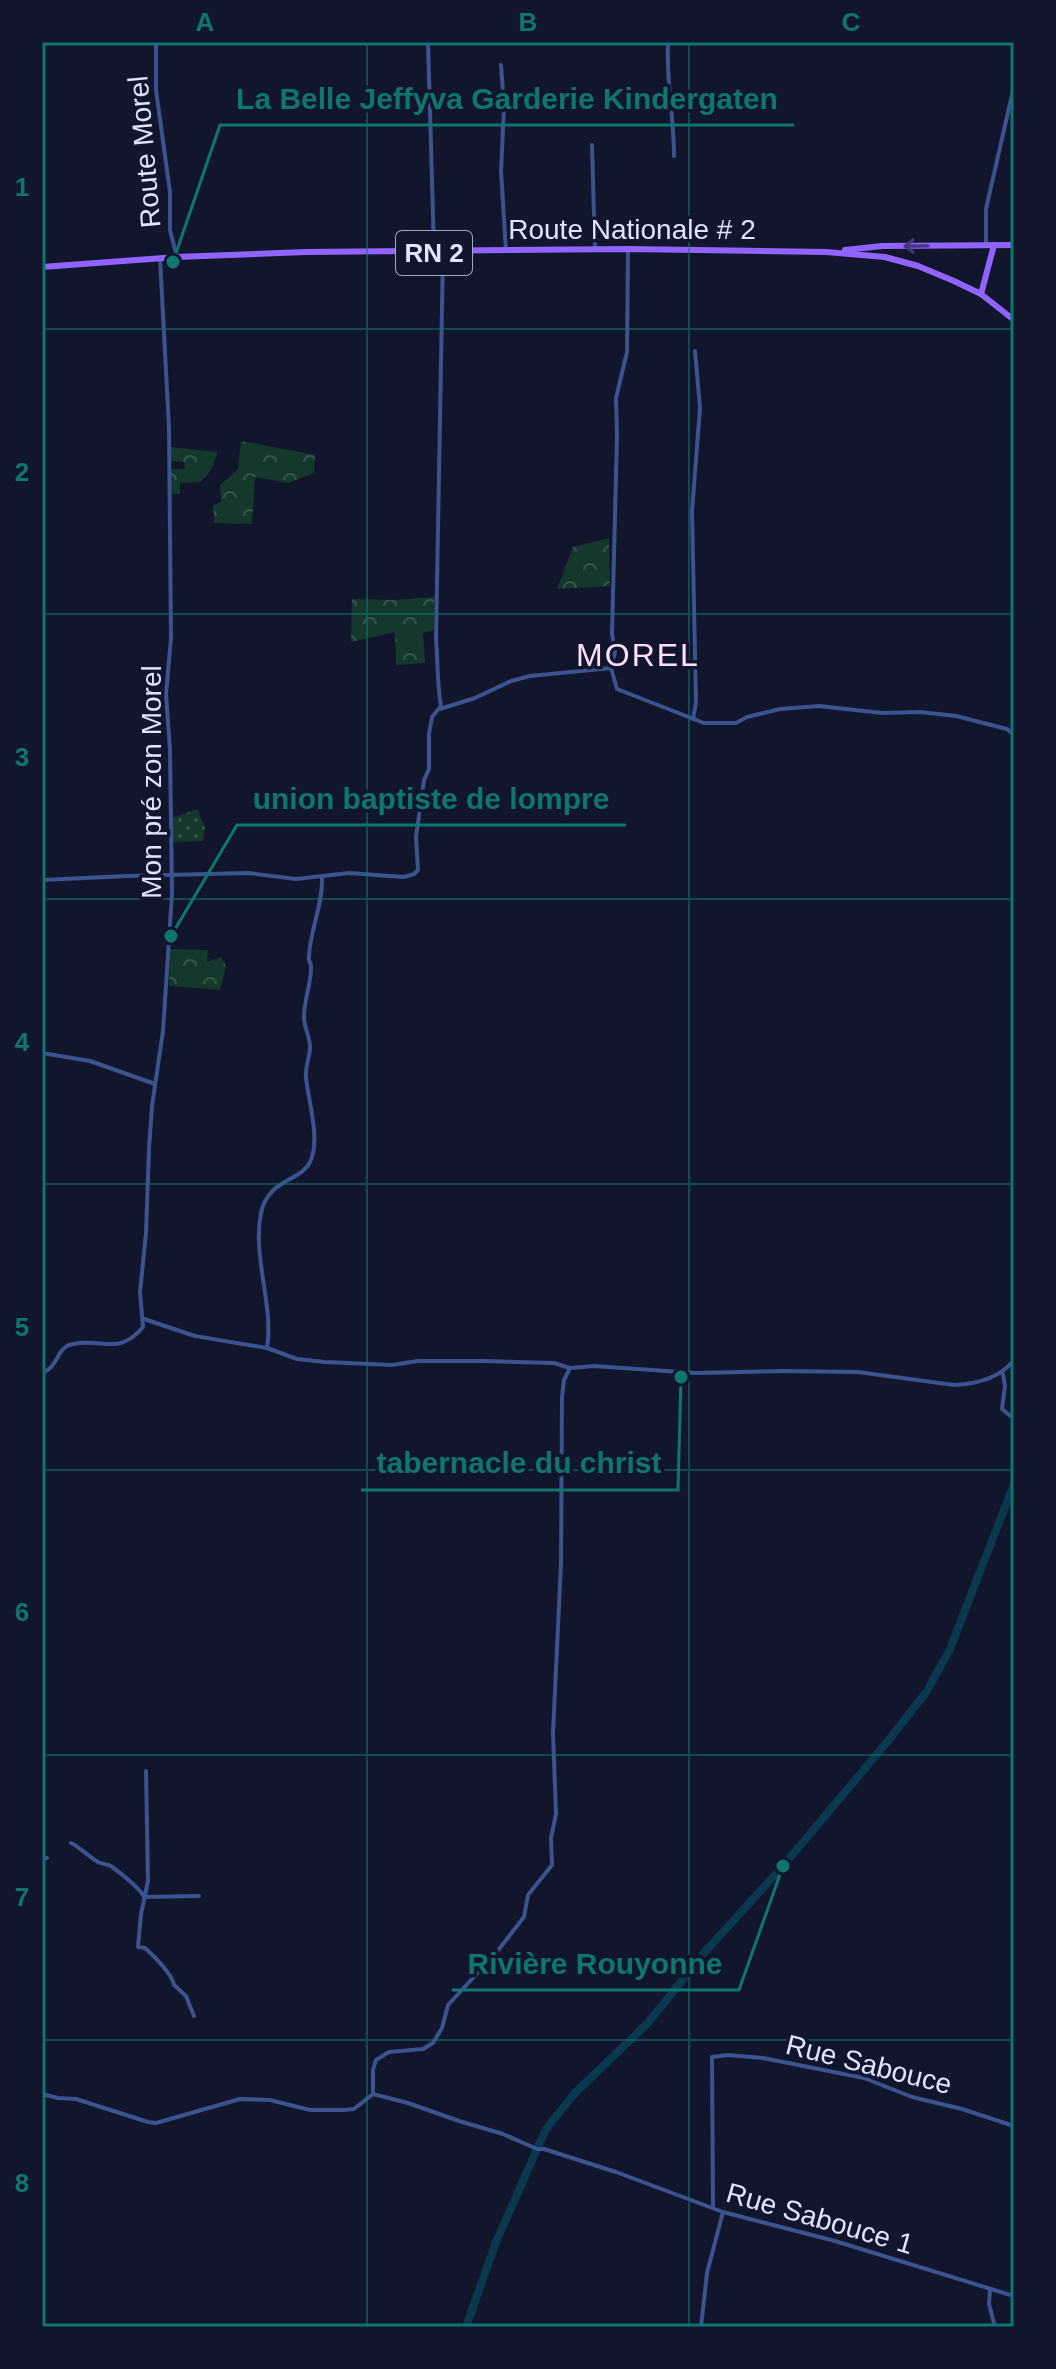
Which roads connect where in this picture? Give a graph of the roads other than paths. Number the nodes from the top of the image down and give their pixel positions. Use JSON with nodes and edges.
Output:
{"nodes":[{"id":1,"x":156,"y":42,"type":"edge"},
{"id":2,"x":428,"y":42,"type":"edge"},
{"id":3,"x":668,"y":42,"type":"edge"},
{"id":4,"x":501,"y":65,"type":"dead end"},
{"id":5,"x":1014,"y":86,"type":"edge"},
{"id":6,"x":592,"y":145,"type":"dead end"},
{"id":7,"x":674,"y":156,"type":"dead end"},
{"id":8,"x":990,"y":245,"type":"junction"},
{"id":9,"x":1014,"y":245,"type":"edge"},
{"id":10,"x":628,"y":249,"type":"junction"},
{"id":11,"x":595,"y":250,"type":"junction"},
{"id":12,"x":443,"y":252,"type":"junction"},
{"id":13,"x":506,"y":252,"type":"junction"},
{"id":14,"x":826,"y":252,"type":"junction"},
{"id":15,"x":434,"y":253,"type":"junction"},
{"id":16,"x":177,"y":257,"type":"junction"},
{"id":17,"x":160,"y":258,"type":"junction"},
{"id":18,"x":42,"y":267,"type":"edge"},
{"id":19,"x":981,"y":294,"type":"junction"},
{"id":20,"x":1014,"y":320,"type":"edge"},
{"id":21,"x":695,"y":351,"type":"dead end"},
{"id":22,"x":611,"y":668,"type":"junction"},
{"id":23,"x":438,"y":710,"type":"junction"},
{"id":24,"x":693,"y":719,"type":"junction"},
{"id":25,"x":1014,"y":735,"type":"edge"},
{"id":26,"x":172,"y":875,"type":"junction"},
{"id":27,"x":322,"y":878,"type":"junction"},
{"id":28,"x":42,"y":880,"type":"edge"},
{"id":29,"x":42,"y":1053,"type":"edge"},
{"id":30,"x":155,"y":1084,"type":"junction"},
{"id":31,"x":144,"y":1319,"type":"junction"},
{"id":32,"x":267,"y":1348,"type":"junction"},
{"id":33,"x":1014,"y":1360,"type":"edge"},
{"id":34,"x":570,"y":1368,"type":"junction"},
{"id":35,"x":42,"y":1373,"type":"edge"},
{"id":36,"x":1003,"y":1374,"type":"junction"},
{"id":37,"x":1014,"y":1419,"type":"edge"},
{"id":38,"x":146,"y":1771,"type":"dead end"},
{"id":39,"x":71,"y":1843,"type":"dead end"},
{"id":40,"x":199,"y":1896,"type":"dead end"},
{"id":41,"x":144,"y":1897,"type":"junction"},
{"id":42,"x":194,"y":2016,"type":"dead end"},
{"id":43,"x":42,"y":2094,"type":"edge"},
{"id":44,"x":373,"y":2094,"type":"junction"},
{"id":45,"x":1014,"y":2126,"type":"edge"},
{"id":46,"x":713,"y":2207,"type":"junction"},
{"id":47,"x":723,"y":2212,"type":"junction"},
{"id":48,"x":990,"y":2289,"type":"junction"},
{"id":49,"x":1014,"y":2296,"type":"edge"},
{"id":50,"x":701,"y":2327,"type":"edge"},
{"id":51,"x":995,"y":2327,"type":"edge"}],
"edges":[{"from":1,"to":16,"type":"street","name":"Route Morel"},
{"from":2,"to":15,"type":"street"},
{"from":3,"to":7,"type":"street"},
{"from":4,"to":13,"type":"street"},
{"from":5,"to":8,"type":"street"},
{"from":6,"to":11,"type":"street"},
{"from":8,"to":9,"type":"main road"},
{"from":8,"to":14,"type":"main road","one_way":true},
{"from":8,"to":19,"type":"main road"},
{"from":10,"to":11,"type":"main road","name":"Route Nationale # 2","number":"RN 2"},
{"from":10,"to":14,"type":"main road","name":"Route Nationale # 2","number":"RN 2"},
{"from":10,"to":22,"type":"street"},
{"from":11,"to":13,"type":"main road","name":"Route Nationale # 2","number":"RN 2"},
{"from":12,"to":13,"type":"main road","name":"Route Nationale # 2","number":"RN 2"},
{"from":12,"to":15,"type":"main road","name":"Route Nationale # 2","number":"RN 2"},
{"from":12,"to":23,"type":"street"},
{"from":14,"to":19,"type":"main road","name":"Route Nationale # 2","number":"RN 2"},
{"from":15,"to":16,"type":"main road","name":"Route Nationale # 2","number":"RN 2"},
{"from":16,"to":17,"type":"main road","name":"Route Nationale # 2","number":"RN 2"},
{"from":17,"to":18,"type":"main road","name":"Route Nationale # 2","number":"RN 2"},
{"from":17,"to":26,"type":"street","name":"Mon pré zon Morel"},
{"from":19,"to":20,"type":"main road","name":"Route Nationale # 2","number":"RN 2"},
{"from":21,"to":24,"type":"street"},
{"from":22,"to":23,"type":"street"},
{"from":22,"to":24,"type":"street"},
{"from":23,"to":27,"type":"street"},
{"from":24,"to":25,"type":"street"},
{"from":26,"to":27,"type":"street"},
{"from":26,"to":28,"type":"street"},
{"from":26,"to":30,"type":"street","name":"Mon pré zon Morel"},
{"from":27,"to":32,"type":"street"},
{"from":29,"to":30,"type":"street"},
{"from":30,"to":31,"type":"street","name":"Mon pré zon Morel"},
{"from":31,"to":32,"type":"street"},
{"from":31,"to":35,"type":"street"},
{"from":32,"to":34,"type":"street"},
{"from":33,"to":36,"type":"street"},
{"from":34,"to":36,"type":"street"},
{"from":34,"to":44,"type":"street"},
{"from":36,"to":37,"type":"street"},
{"from":38,"to":41,"type":"street"},
{"from":39,"to":41,"type":"street"},
{"from":40,"to":41,"type":"street"},
{"from":41,"to":42,"type":"street"},
{"from":43,"to":44,"type":"street"},
{"from":44,"to":46,"type":"street","name":"Rue Sabouce 1"},
{"from":45,"to":46,"type":"street","name":"Rue Sabouce"},
{"from":46,"to":47,"type":"street","name":"Rue Sabouce 1"},
{"from":47,"to":48,"type":"street","name":"Rue Sabouce 1"},
{"from":47,"to":50,"type":"street"},
{"from":48,"to":49,"type":"street","name":"Rue Sabouce 1"},
{"from":48,"to":51,"type":"street"}]}
